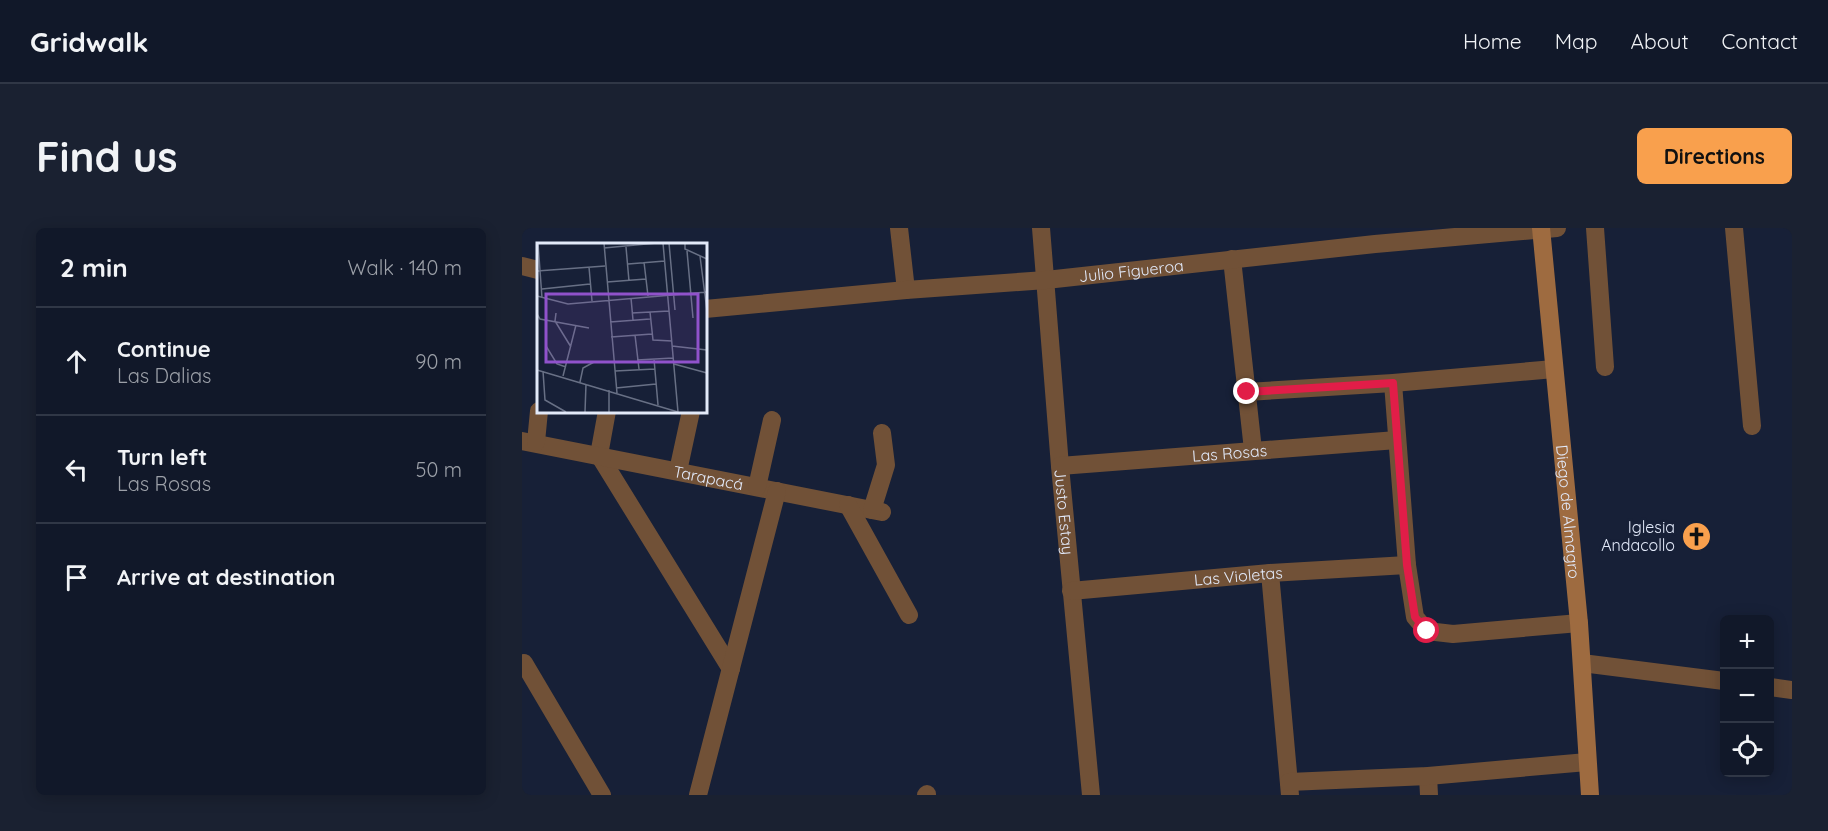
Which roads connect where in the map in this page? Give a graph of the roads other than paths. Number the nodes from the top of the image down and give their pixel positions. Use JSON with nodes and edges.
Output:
{"nodes":[{"id":1,"x":899,"y":228,"type":"edge"},
{"id":2,"x":1041,"y":228,"type":"edge"},
{"id":3,"x":1595,"y":228,"type":"edge"},
{"id":4,"x":1734,"y":228,"type":"edge"},
{"id":5,"x":1546,"y":229,"type":"edge"},
{"id":6,"x":1375,"y":236,"type":"edge"},
{"id":7,"x":1232,"y":259,"type":"junction"},
{"id":8,"x":522,"y":266,"type":"edge"},
{"id":9,"x":537,"y":270,"type":"edge"},
{"id":10,"x":1046,"y":280,"type":"junction"},
{"id":11,"x":906,"y":291,"type":"junction"},
{"id":12,"x":706,"y":309,"type":"edge"},
{"id":13,"x":1605,"y":367,"type":"dead end"},
{"id":14,"x":1554,"y":369,"type":"junction"},
{"id":15,"x":1393,"y":383,"type":"junction"},
{"id":16,"x":1247,"y":392,"type":"junction"},
{"id":17,"x":539,"y":412,"type":"edge"},
{"id":18,"x":607,"y":412,"type":"edge"},
{"id":19,"x":691,"y":412,"type":"edge"},
{"id":20,"x":772,"y":420,"type":"dead end"},
{"id":21,"x":1752,"y":426,"type":"dead end"},
{"id":22,"x":882,"y":433,"type":"dead end"},
{"id":23,"x":1398,"y":440,"type":"junction"},
{"id":24,"x":529,"y":441,"type":"edge"},
{"id":25,"x":1253,"y":450,"type":"junction"},
{"id":26,"x":599,"y":455,"type":"junction"},
{"id":27,"x":1060,"y":466,"type":"junction"},
{"id":28,"x":678,"y":471,"type":"junction"},
{"id":29,"x":757,"y":487,"type":"junction"},
{"id":30,"x":777,"y":491,"type":"junction"},
{"id":31,"x":848,"y":506,"type":"junction"},
{"id":32,"x":1407,"y":565,"type":"junction"},
{"id":33,"x":1270,"y":573,"type":"junction"},
{"id":34,"x":1071,"y":591,"type":"junction"},
{"id":35,"x":909,"y":615,"type":"dead end"},
{"id":36,"x":1580,"y":623,"type":"junction"},
{"id":37,"x":524,"y":663,"type":"dead end"},
{"id":38,"x":1582,"y":663,"type":"junction"},
{"id":39,"x":731,"y":669,"type":"junction"},
{"id":40,"x":1720,"y":680,"type":"edge"},
{"id":41,"x":1774,"y":688,"type":"edge"},
{"id":42,"x":1792,"y":690,"type":"edge"},
{"id":43,"x":1587,"y":762,"type":"junction"},
{"id":44,"x":1428,"y":776,"type":"junction"},
{"id":45,"x":1289,"y":788,"type":"edge"},
{"id":46,"x":602,"y":795,"type":"edge"},
{"id":47,"x":698,"y":795,"type":"edge"},
{"id":48,"x":1091,"y":795,"type":"edge"},
{"id":49,"x":1430,"y":795,"type":"edge"},
{"id":50,"x":1590,"y":795,"type":"edge"}],
"edges":[{"from":1,"to":11,"type":"street"},
{"from":2,"to":10,"type":"street","name":"Justo Estay"},
{"from":3,"to":13,"type":"street"},
{"from":4,"to":21,"type":"street"},
{"from":5,"to":6,"type":"street","name":"Julio Figueroa"},
{"from":5,"to":14,"type":"street","name":"Diego de Almagro"},
{"from":6,"to":7,"type":"street","name":"Julio Figueroa"},
{"from":7,"to":10,"type":"street","name":"Julio Figueroa"},
{"from":7,"to":16,"type":"street"},
{"from":8,"to":9,"type":"street"},
{"from":10,"to":11,"type":"street","name":"Julio Figueroa"},
{"from":10,"to":27,"type":"street","name":"Justo Estay"},
{"from":11,"to":12,"type":"street","name":"Julio Figueroa"},
{"from":14,"to":15,"type":"street"},
{"from":14,"to":36,"type":"street","name":"Diego de Almagro"},
{"from":15,"to":16,"type":"street"},
{"from":15,"to":23,"type":"street"},
{"from":16,"to":25,"type":"street"},
{"from":17,"to":24,"type":"street"},
{"from":18,"to":26,"type":"street"},
{"from":19,"to":28,"type":"street"},
{"from":20,"to":29,"type":"street"},
{"from":22,"to":31,"type":"street","name":"Tarapacá"},
{"from":23,"to":25,"type":"street","name":"Las Rosas"},
{"from":23,"to":32,"type":"street"},
{"from":24,"to":26,"type":"street","name":"Tarapacá"},
{"from":25,"to":27,"type":"street","name":"Las Rosas"},
{"from":26,"to":28,"type":"street","name":"Tarapacá"},
{"from":26,"to":39,"type":"street"},
{"from":27,"to":34,"type":"street","name":"Justo Estay"},
{"from":28,"to":29,"type":"street","name":"Tarapacá"},
{"from":29,"to":30,"type":"street","name":"Tarapacá"},
{"from":30,"to":31,"type":"street","name":"Tarapacá"},
{"from":30,"to":39,"type":"street"},
{"from":31,"to":35,"type":"street"},
{"from":32,"to":33,"type":"street","name":"Las Violetas"},
{"from":32,"to":36,"type":"street"},
{"from":33,"to":34,"type":"street","name":"Las Violetas"},
{"from":33,"to":45,"type":"street"},
{"from":34,"to":48,"type":"street","name":"Justo Estay"},
{"from":36,"to":38,"type":"street","name":"Diego de Almagro"},
{"from":37,"to":46,"type":"street"},
{"from":38,"to":40,"type":"street"},
{"from":38,"to":43,"type":"street","name":"Diego de Almagro"},
{"from":39,"to":47,"type":"street"},
{"from":41,"to":42,"type":"street"},
{"from":43,"to":44,"type":"street"},
{"from":43,"to":50,"type":"street","name":"Diego de Almagro"},
{"from":44,"to":45,"type":"street"},
{"from":44,"to":49,"type":"street"}]}
